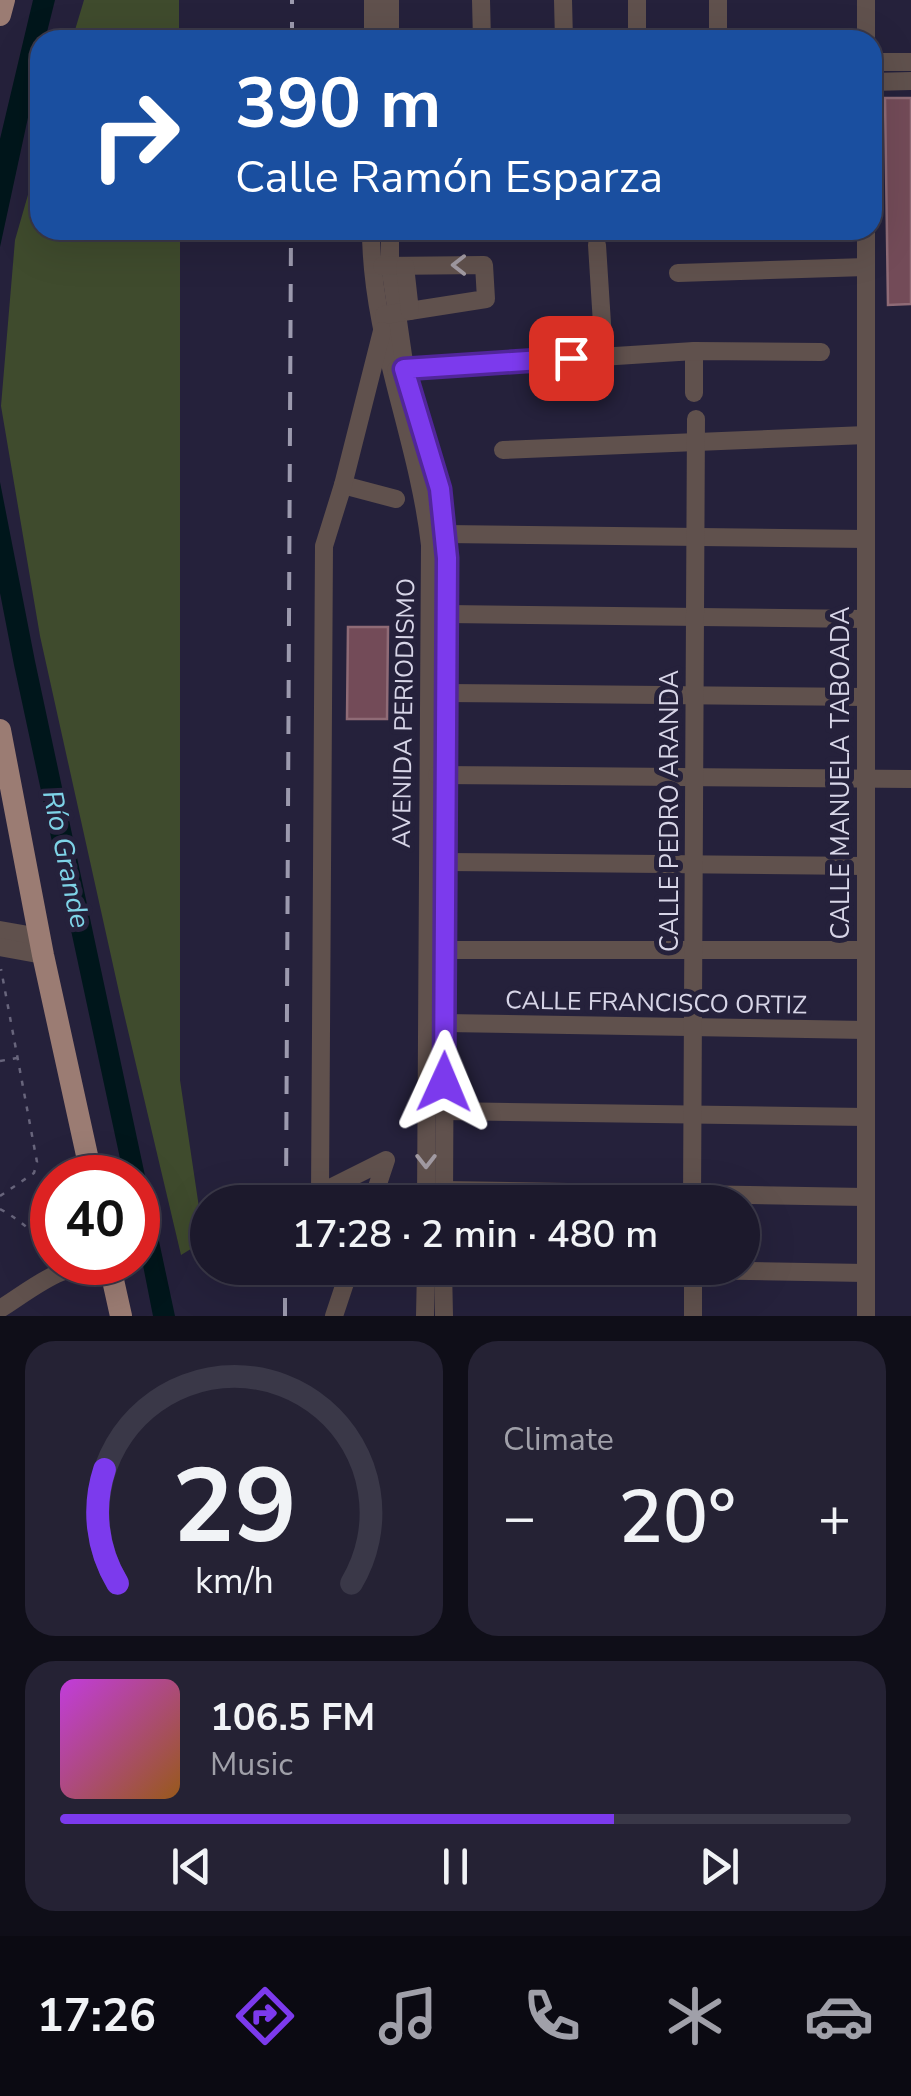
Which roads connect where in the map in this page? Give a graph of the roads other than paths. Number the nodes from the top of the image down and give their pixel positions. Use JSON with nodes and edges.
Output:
{"nodes":[{"id":1,"x":4,"y":0,"type":"edge"},
{"id":2,"x":373,"y":0,"type":"edge"},
{"id":3,"x":390,"y":0,"type":"edge"},
{"id":4,"x":482,"y":0,"type":"edge"},
{"id":5,"x":563,"y":0,"type":"edge"},
{"id":6,"x":637,"y":0,"type":"edge"},
{"id":7,"x":718,"y":0,"type":"edge"},
{"id":8,"x":866,"y":0,"type":"edge"},
{"id":9,"x":0,"y":14,"type":"edge"},
{"id":10,"x":373,"y":30,"type":"edge"},
{"id":11,"x":390,"y":30,"type":"edge"},
{"id":12,"x":482,"y":30,"type":"edge"},
{"id":13,"x":564,"y":30,"type":"edge"},
{"id":14,"x":637,"y":30,"type":"edge"},
{"id":15,"x":718,"y":30,"type":"edge"},
{"id":16,"x":866,"y":30,"type":"edge"},
{"id":17,"x":882,"y":62,"type":"edge"},
{"id":18,"x":911,"y":62,"type":"edge"},
{"id":19,"x":911,"y":81,"type":"edge"},
{"id":20,"x":882,"y":82,"type":"edge"},
{"id":21,"x":376,"y":240,"type":"edge"},
{"id":22,"x":390,"y":240,"type":"edge"},
{"id":23,"x":866,"y":240,"type":"edge"},
{"id":24,"x":597,"y":245,"type":"dead end"},
{"id":25,"x":389,"y":266,"type":"junction"},
{"id":26,"x":866,"y":267,"type":"junction"},
{"id":27,"x":678,"y":273,"type":"dead end"},
{"id":28,"x":392,"y":318,"type":"junction"},
{"id":29,"x":694,"y":351,"type":"junction"},
{"id":30,"x":821,"y":352,"type":"dead end"},
{"id":31,"x":604,"y":355,"type":"junction"},
{"id":32,"x":398,"y":370,"type":"junction"},
{"id":33,"x":694,"y":393,"type":"dead end"},
{"id":34,"x":696,"y":419,"type":"dead end"},
{"id":35,"x":866,"y":435,"type":"junction"},
{"id":36,"x":696,"y":442,"type":"junction"},
{"id":37,"x":503,"y":450,"type":"dead end"},
{"id":38,"x":342,"y":485,"type":"junction"},
{"id":39,"x":396,"y":499,"type":"dead end"},
{"id":40,"x":445,"y":534,"type":"junction"},
{"id":41,"x":696,"y":536,"type":"junction"},
{"id":42,"x":866,"y":539,"type":"junction"},
{"id":43,"x":447,"y":614,"type":"junction"},
{"id":44,"x":696,"y":617,"type":"junction"},
{"id":45,"x":866,"y":619,"type":"junction"},
{"id":46,"x":446,"y":693,"type":"junction"},
{"id":47,"x":695,"y":695,"type":"junction"},
{"id":48,"x":866,"y":698,"type":"junction"},
{"id":49,"x":0,"y":730,"type":"edge"},
{"id":50,"x":437,"y":775,"type":"junction"},
{"id":51,"x":695,"y":778,"type":"junction"},
{"id":52,"x":866,"y":779,"type":"junction"},
{"id":53,"x":911,"y":779,"type":"edge"},
{"id":54,"x":445,"y":862,"type":"junction"},
{"id":55,"x":693,"y":864,"type":"junction"},
{"id":56,"x":866,"y":866,"type":"junction"},
{"id":57,"x":0,"y":930,"type":"edge"},
{"id":58,"x":33,"y":945,"type":"junction"},
{"id":59,"x":0,"y":947,"type":"edge"},
{"id":60,"x":445,"y":950,"type":"junction"},
{"id":61,"x":693,"y":950,"type":"junction"},
{"id":62,"x":866,"y":950,"type":"junction"},
{"id":63,"x":445,"y":1024,"type":"junction"},
{"id":64,"x":694,"y":1027,"type":"junction"},
{"id":65,"x":866,"y":1030,"type":"junction"},
{"id":66,"x":443,"y":1111,"type":"junction"},
{"id":67,"x":692,"y":1115,"type":"junction"},
{"id":68,"x":866,"y":1117,"type":"junction"},
{"id":69,"x":86,"y":1155,"type":"edge"},
{"id":70,"x":320,"y":1185,"type":"edge"},
{"id":71,"x":336,"y":1185,"type":"edge"},
{"id":72,"x":378,"y":1185,"type":"edge"},
{"id":73,"x":426,"y":1185,"type":"edge"},
{"id":74,"x":444,"y":1185,"type":"edge"},
{"id":75,"x":692,"y":1185,"type":"edge"},
{"id":76,"x":866,"y":1197,"type":"junction"},
{"id":77,"x":760,"y":1198,"type":"edge"},
{"id":78,"x":760,"y":1271,"type":"edge"},
{"id":79,"x":866,"y":1273,"type":"junction"},
{"id":80,"x":38,"y":1285,"type":"edge"},
{"id":81,"x":114,"y":1285,"type":"edge"},
{"id":82,"x":344,"y":1285,"type":"edge"},
{"id":83,"x":432,"y":1285,"type":"edge"},
{"id":84,"x":438,"y":1285,"type":"edge"},
{"id":85,"x":693,"y":1285,"type":"edge"},
{"id":86,"x":0,"y":1310,"type":"edge"},
{"id":87,"x":120,"y":1316,"type":"edge"},
{"id":88,"x":334,"y":1316,"type":"edge"},
{"id":89,"x":425,"y":1316,"type":"edge"},
{"id":90,"x":444,"y":1316,"type":"edge"},
{"id":91,"x":693,"y":1316,"type":"edge"},
{"id":92,"x":866,"y":1316,"type":"edge"}],
"edges":[{"from":1,"to":9,"type":"main road"},
{"from":2,"to":10,"type":"street"},
{"from":3,"to":11,"type":"street"},
{"from":4,"to":12,"type":"street"},
{"from":5,"to":13,"type":"street"},
{"from":6,"to":14,"type":"street"},
{"from":7,"to":15,"type":"street"},
{"from":8,"to":16,"type":"street"},
{"from":17,"to":18,"type":"street"},
{"from":19,"to":20,"type":"street"},
{"from":21,"to":25,"type":"street","name":"AVENIDA PERIODISMO"},
{"from":22,"to":25,"type":"street","name":"AVENIDA PERIODISMO"},
{"from":23,"to":26,"type":"street","name":"CALLE MANUELA TABOADA"},
{"from":24,"to":31,"type":"street"},
{"from":25,"to":28,"type":"street","name":"AVENIDA PERIODISMO"},
{"from":25,"to":28,"type":"street"},
{"from":28,"to":25,"type":"street","one_way":true},
{"from":26,"to":27,"type":"street"},
{"from":26,"to":35,"type":"street","name":"CALLE MANUELA TABOADA"},
{"from":28,"to":32,"type":"street","name":"AVENIDA PERIODISMO"},
{"from":28,"to":38,"type":"street"},
{"from":29,"to":30,"type":"street"},
{"from":29,"to":31,"type":"street"},
{"from":29,"to":33,"type":"street"},
{"from":31,"to":32,"type":"street"},
{"from":32,"to":40,"type":"street","name":"AVENIDA PERIODISMO"},
{"from":32,"to":50,"type":"street","name":"AVENIDA PERIODISMO"},
{"from":34,"to":36,"type":"street","name":"CALLE PEDRO ARANDA"},
{"from":35,"to":36,"type":"street"},
{"from":35,"to":42,"type":"street","name":"CALLE MANUELA TABOADA"},
{"from":36,"to":37,"type":"street"},
{"from":36,"to":41,"type":"street","name":"CALLE PEDRO ARANDA"},
{"from":38,"to":39,"type":"street"},
{"from":38,"to":70,"type":"street"},
{"from":40,"to":41,"type":"street"},
{"from":40,"to":43,"type":"street","name":"AVENIDA PERIODISMO"},
{"from":41,"to":42,"type":"street"},
{"from":41,"to":44,"type":"street","name":"CALLE PEDRO ARANDA"},
{"from":42,"to":45,"type":"street","name":"CALLE MANUELA TABOADA"},
{"from":43,"to":44,"type":"street"},
{"from":43,"to":46,"type":"street","name":"AVENIDA PERIODISMO"},
{"from":44,"to":45,"type":"street"},
{"from":44,"to":47,"type":"street","name":"CALLE PEDRO ARANDA"},
{"from":45,"to":48,"type":"street","name":"CALLE MANUELA TABOADA"},
{"from":46,"to":47,"type":"street"},
{"from":46,"to":50,"type":"street","name":"AVENIDA PERIODISMO"},
{"from":47,"to":48,"type":"street"},
{"from":47,"to":51,"type":"street","name":"CALLE PEDRO ARANDA"},
{"from":48,"to":52,"type":"street","name":"CALLE MANUELA TABOADA"},
{"from":49,"to":58,"type":"main road"},
{"from":50,"to":51,"type":"street"},
{"from":50,"to":54,"type":"street","name":"AVENIDA PERIODISMO"},
{"from":50,"to":73,"type":"street","name":"AVENIDA PERIODISMO","one_way":true},
{"from":51,"to":52,"type":"street"},
{"from":51,"to":55,"type":"street","name":"CALLE PEDRO ARANDA"},
{"from":52,"to":53,"type":"street"},
{"from":52,"to":56,"type":"street","name":"CALLE MANUELA TABOADA"},
{"from":54,"to":55,"type":"street"},
{"from":54,"to":60,"type":"street","name":"AVENIDA PERIODISMO"},
{"from":55,"to":56,"type":"street"},
{"from":55,"to":61,"type":"street","name":"CALLE PEDRO ARANDA"},
{"from":56,"to":62,"type":"street","name":"CALLE MANUELA TABOADA"},
{"from":57,"to":58,"type":"street"},
{"from":58,"to":59,"type":"street"},
{"from":58,"to":69,"type":"main road"},
{"from":60,"to":61,"type":"street"},
{"from":60,"to":63,"type":"street","name":"AVENIDA PERIODISMO"},
{"from":61,"to":62,"type":"street"},
{"from":61,"to":64,"type":"street","name":"CALLE PEDRO ARANDA"},
{"from":62,"to":65,"type":"street","name":"CALLE MANUELA TABOADA"},
{"from":63,"to":64,"type":"street","name":"CALLE FRANCISCO ORTIZ"},
{"from":63,"to":66,"type":"street","name":"AVENIDA PERIODISMO"},
{"from":64,"to":65,"type":"street","name":"CALLE FRANCISCO ORTIZ"},
{"from":64,"to":67,"type":"street","name":"CALLE PEDRO ARANDA"},
{"from":65,"to":68,"type":"street","name":"CALLE MANUELA TABOADA"},
{"from":66,"to":67,"type":"street"},
{"from":66,"to":74,"type":"street","name":"AVENIDA PERIODISMO"},
{"from":67,"to":68,"type":"street"},
{"from":67,"to":75,"type":"street","name":"CALLE PEDRO ARANDA"},
{"from":68,"to":76,"type":"street","name":"CALLE MANUELA TABOADA"},
{"from":71,"to":72,"type":"street"},
{"from":76,"to":77,"type":"street"},
{"from":76,"to":79,"type":"street","name":"CALLE MANUELA TABOADA"},
{"from":78,"to":79,"type":"street"},
{"from":79,"to":92,"type":"street","name":"CALLE MANUELA TABOADA"},
{"from":80,"to":86,"type":"street"},
{"from":81,"to":87,"type":"main road"},
{"from":82,"to":88,"type":"street"},
{"from":83,"to":89,"type":"street"},
{"from":84,"to":90,"type":"street"},
{"from":85,"to":91,"type":"street"}]}
